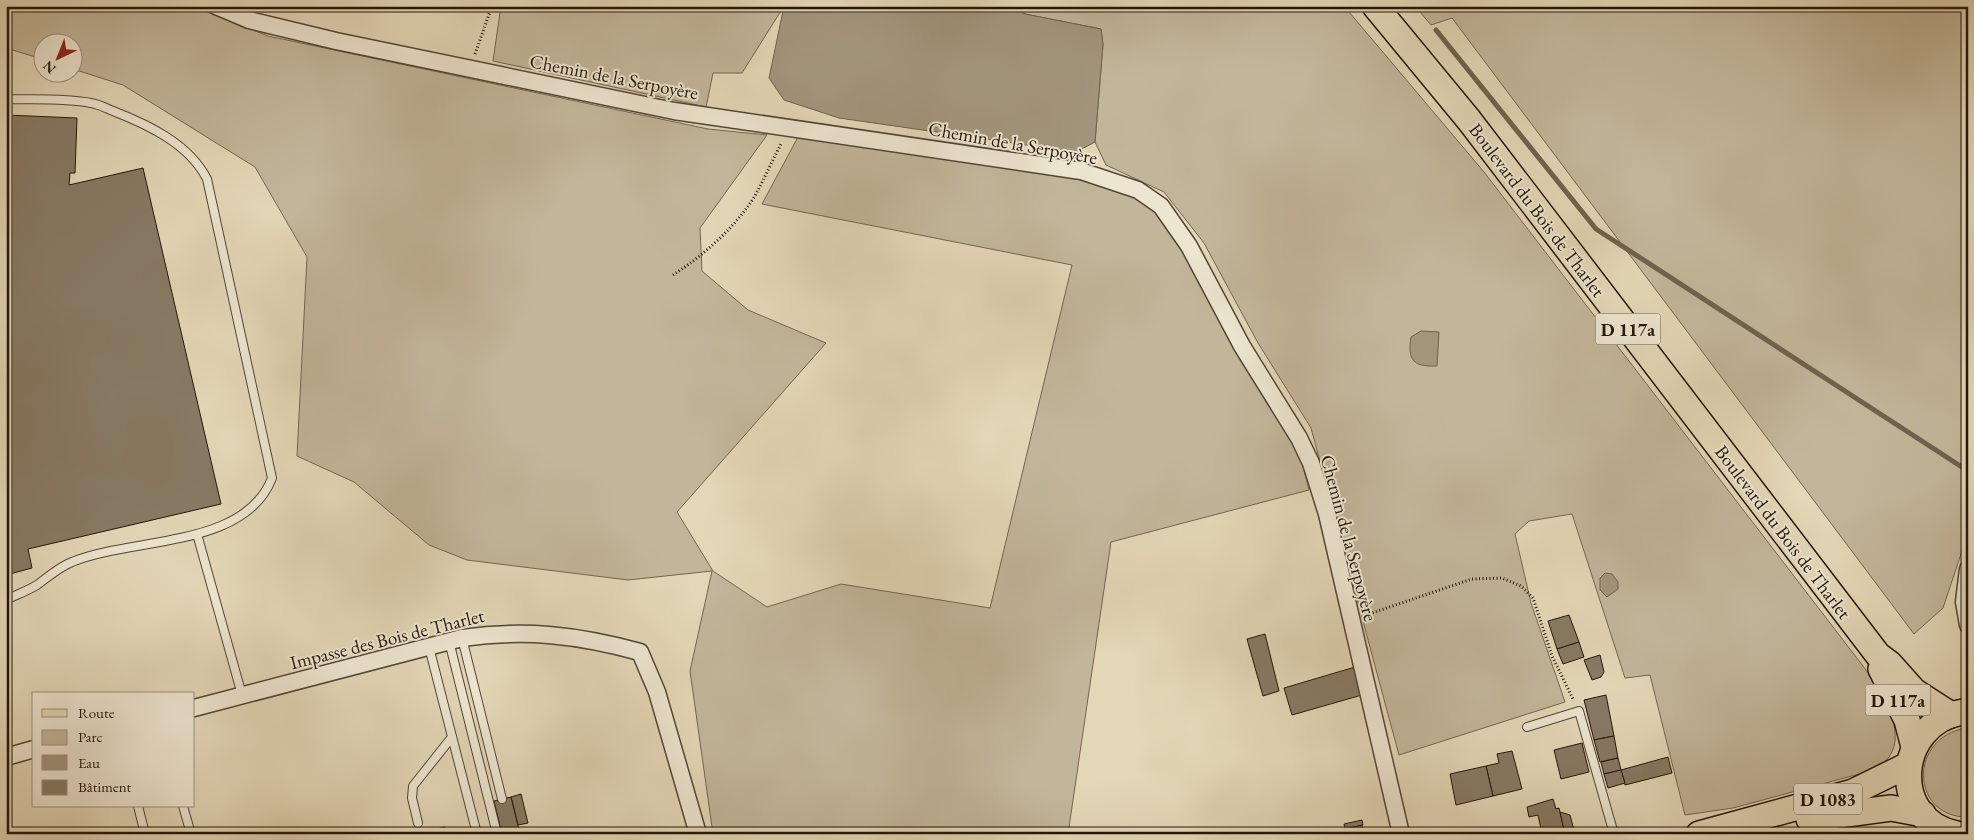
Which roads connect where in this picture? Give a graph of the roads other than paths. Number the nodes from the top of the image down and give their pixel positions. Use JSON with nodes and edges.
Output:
{"nodes":[{"id":1,"x":216,"y":6,"type":"edge"},
{"id":2,"x":1375,"y":6,"type":"edge"},
{"id":3,"x":6,"y":99,"type":"edge"},
{"id":4,"x":197,"y":534,"type":"junction"},
{"id":5,"x":1968,"y":569,"type":"edge"},
{"id":6,"x":6,"y":600,"type":"edge"},
{"id":7,"x":1968,"y":625,"type":"edge"},
{"id":8,"x":455,"y":640,"type":"junction"},
{"id":9,"x":429,"y":647,"type":"junction"},
{"id":10,"x":1878,"y":655,"type":"junction"},
{"id":11,"x":242,"y":695,"type":"junction"},
{"id":12,"x":195,"y":708,"type":"edge"},
{"id":13,"x":1962,"y":711,"type":"edge"},
{"id":14,"x":1527,"y":727,"type":"dead end"},
{"id":15,"x":452,"y":737,"type":"junction"},
{"id":16,"x":32,"y":750,"type":"edge"},
{"id":17,"x":6,"y":756,"type":"edge"},
{"id":18,"x":1911,"y":756,"type":"junction"},
{"id":19,"x":502,"y":799,"type":"dead end"},
{"id":20,"x":138,"y":808,"type":"edge"},
{"id":21,"x":184,"y":808,"type":"edge"},
{"id":22,"x":1923,"y":814,"type":"junction"},
{"id":23,"x":418,"y":823,"type":"dead end"},
{"id":24,"x":1744,"y":823,"type":"junction"},
{"id":25,"x":145,"y":834,"type":"edge"},
{"id":26,"x":190,"y":834,"type":"edge"},
{"id":27,"x":477,"y":834,"type":"edge"},
{"id":28,"x":497,"y":834,"type":"edge"},
{"id":29,"x":698,"y":834,"type":"edge"},
{"id":30,"x":1401,"y":834,"type":"edge"},
{"id":31,"x":1614,"y":834,"type":"edge"},
{"id":32,"x":1700,"y":834,"type":"edge"},
{"id":33,"x":1957,"y":834,"type":"edge"}],
"edges":[{"from":1,"to":30,"type":"street","name":"Chemin de la Serpoyère"},
{"from":2,"to":10,"type":"main road","name":"Boulevard du Bois de Tharlet","number":"D 117a"},
{"from":3,"to":4,"type":"lane"},
{"from":4,"to":6,"type":"lane"},
{"from":4,"to":11,"type":"lane"},
{"from":5,"to":7,"type":"street"},
{"from":8,"to":9,"type":"street","name":"Impasse des Bois de Tharlet"},
{"from":8,"to":19,"type":"lane"},
{"from":8,"to":28,"type":"lane"},
{"from":8,"to":29,"type":"street","name":"Impasse des Bois de Tharlet"},
{"from":9,"to":11,"type":"street","name":"Impasse des Bois de Tharlet"},
{"from":9,"to":15,"type":"lane"},
{"from":10,"to":13,"type":"main road","name":"Boulevard du Bois de Tharlet","number":"D 117a"},
{"from":10,"to":18,"type":"main road","name":"Boulevard du Bois de Tharlet","number":"D 117a"},
{"from":11,"to":12,"type":"street","name":"Impasse des Bois de Tharlet"},
{"from":13,"to":18,"type":"main road"},
{"from":14,"to":31,"type":"lane"},
{"from":15,"to":23,"type":"lane"},
{"from":15,"to":27,"type":"lane"},
{"from":16,"to":17,"type":"street"},
{"from":18,"to":22,"type":"main road","name":"Boulevard du Bois de Tharlet"},
{"from":18,"to":24,"type":"main road","number":"D 1083"},
{"from":20,"to":25,"type":"lane"},
{"from":21,"to":26,"type":"lane"},
{"from":22,"to":24,"type":"main road","number":"D 1083"},
{"from":22,"to":33,"type":"main road"},
{"from":24,"to":32,"type":"main road","number":"D 1083"}]}
